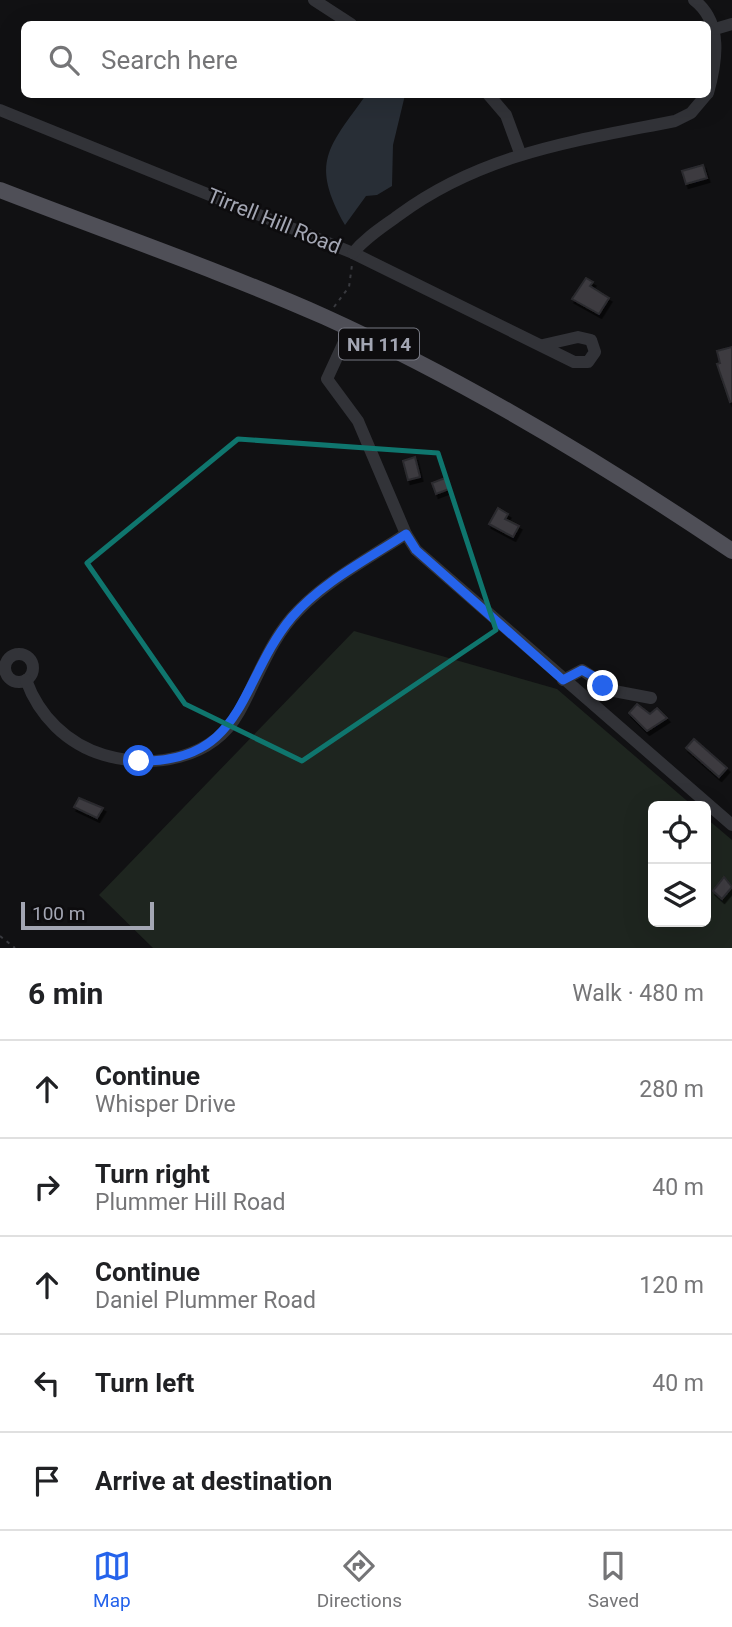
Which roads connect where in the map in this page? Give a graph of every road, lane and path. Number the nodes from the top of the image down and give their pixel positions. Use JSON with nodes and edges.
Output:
{"nodes":[{"id":1,"x":314,"y":0,"type":"edge"},
{"id":2,"x":694,"y":0,"type":"edge"},
{"id":3,"x":346,"y":21,"type":"edge"},
{"id":4,"x":732,"y":24,"type":"edge"},
{"id":5,"x":715,"y":29,"type":"junction"},
{"id":6,"x":711,"y":62,"type":"edge"},
{"id":7,"x":491,"y":98,"type":"edge"},
{"id":8,"x":704,"y":98,"type":"edge"},
{"id":9,"x":0,"y":110,"type":"edge"},
{"id":10,"x":520,"y":153,"type":"junction"},
{"id":11,"x":0,"y":190,"type":"edge"},
{"id":12,"x":355,"y":253,"type":"junction"},
{"id":13,"x":323,"y":317,"type":"junction"},
{"id":14,"x":350,"y":330,"type":"junction"},
{"id":15,"x":543,"y":345,"type":"dead end"},
{"id":16,"x":406,"y":534,"type":"junction"},
{"id":17,"x":732,"y":551,"type":"edge"},
{"id":18,"x":26,"y":680,"type":"dead end"},
{"id":19,"x":563,"y":680,"type":"junction"},
{"id":20,"x":651,"y":698,"type":"dead end"},
{"id":21,"x":732,"y":825,"type":"edge"},
{"id":22,"x":0,"y":936,"type":"edge"},
{"id":23,"x":15,"y":948,"type":"edge"}],
"edges":[{"from":1,"to":3,"type":"street"},
{"from":2,"to":5,"type":"street"},
{"from":4,"to":5,"type":"street"},
{"from":5,"to":6,"type":"street"},
{"from":7,"to":10,"type":"street"},
{"from":8,"to":10,"type":"street"},
{"from":9,"to":12,"type":"street","name":"Tirrell Hill Road"},
{"from":10,"to":12,"type":"street"},
{"from":11,"to":13,"type":"main road","number":"NH 114"},
{"from":12,"to":13,"type":"path"},
{"from":12,"to":15,"type":"street","name":"Tirrell Hill Road"},
{"from":13,"to":14,"type":"main road","number":"NH 114"},
{"from":14,"to":16,"type":"street"},
{"from":14,"to":17,"type":"main road","number":"NH 114"},
{"from":16,"to":18,"type":"street"},
{"from":16,"to":19,"type":"street"},
{"from":19,"to":20,"type":"street"},
{"from":19,"to":21,"type":"street"},
{"from":22,"to":23,"type":"path"}]}
